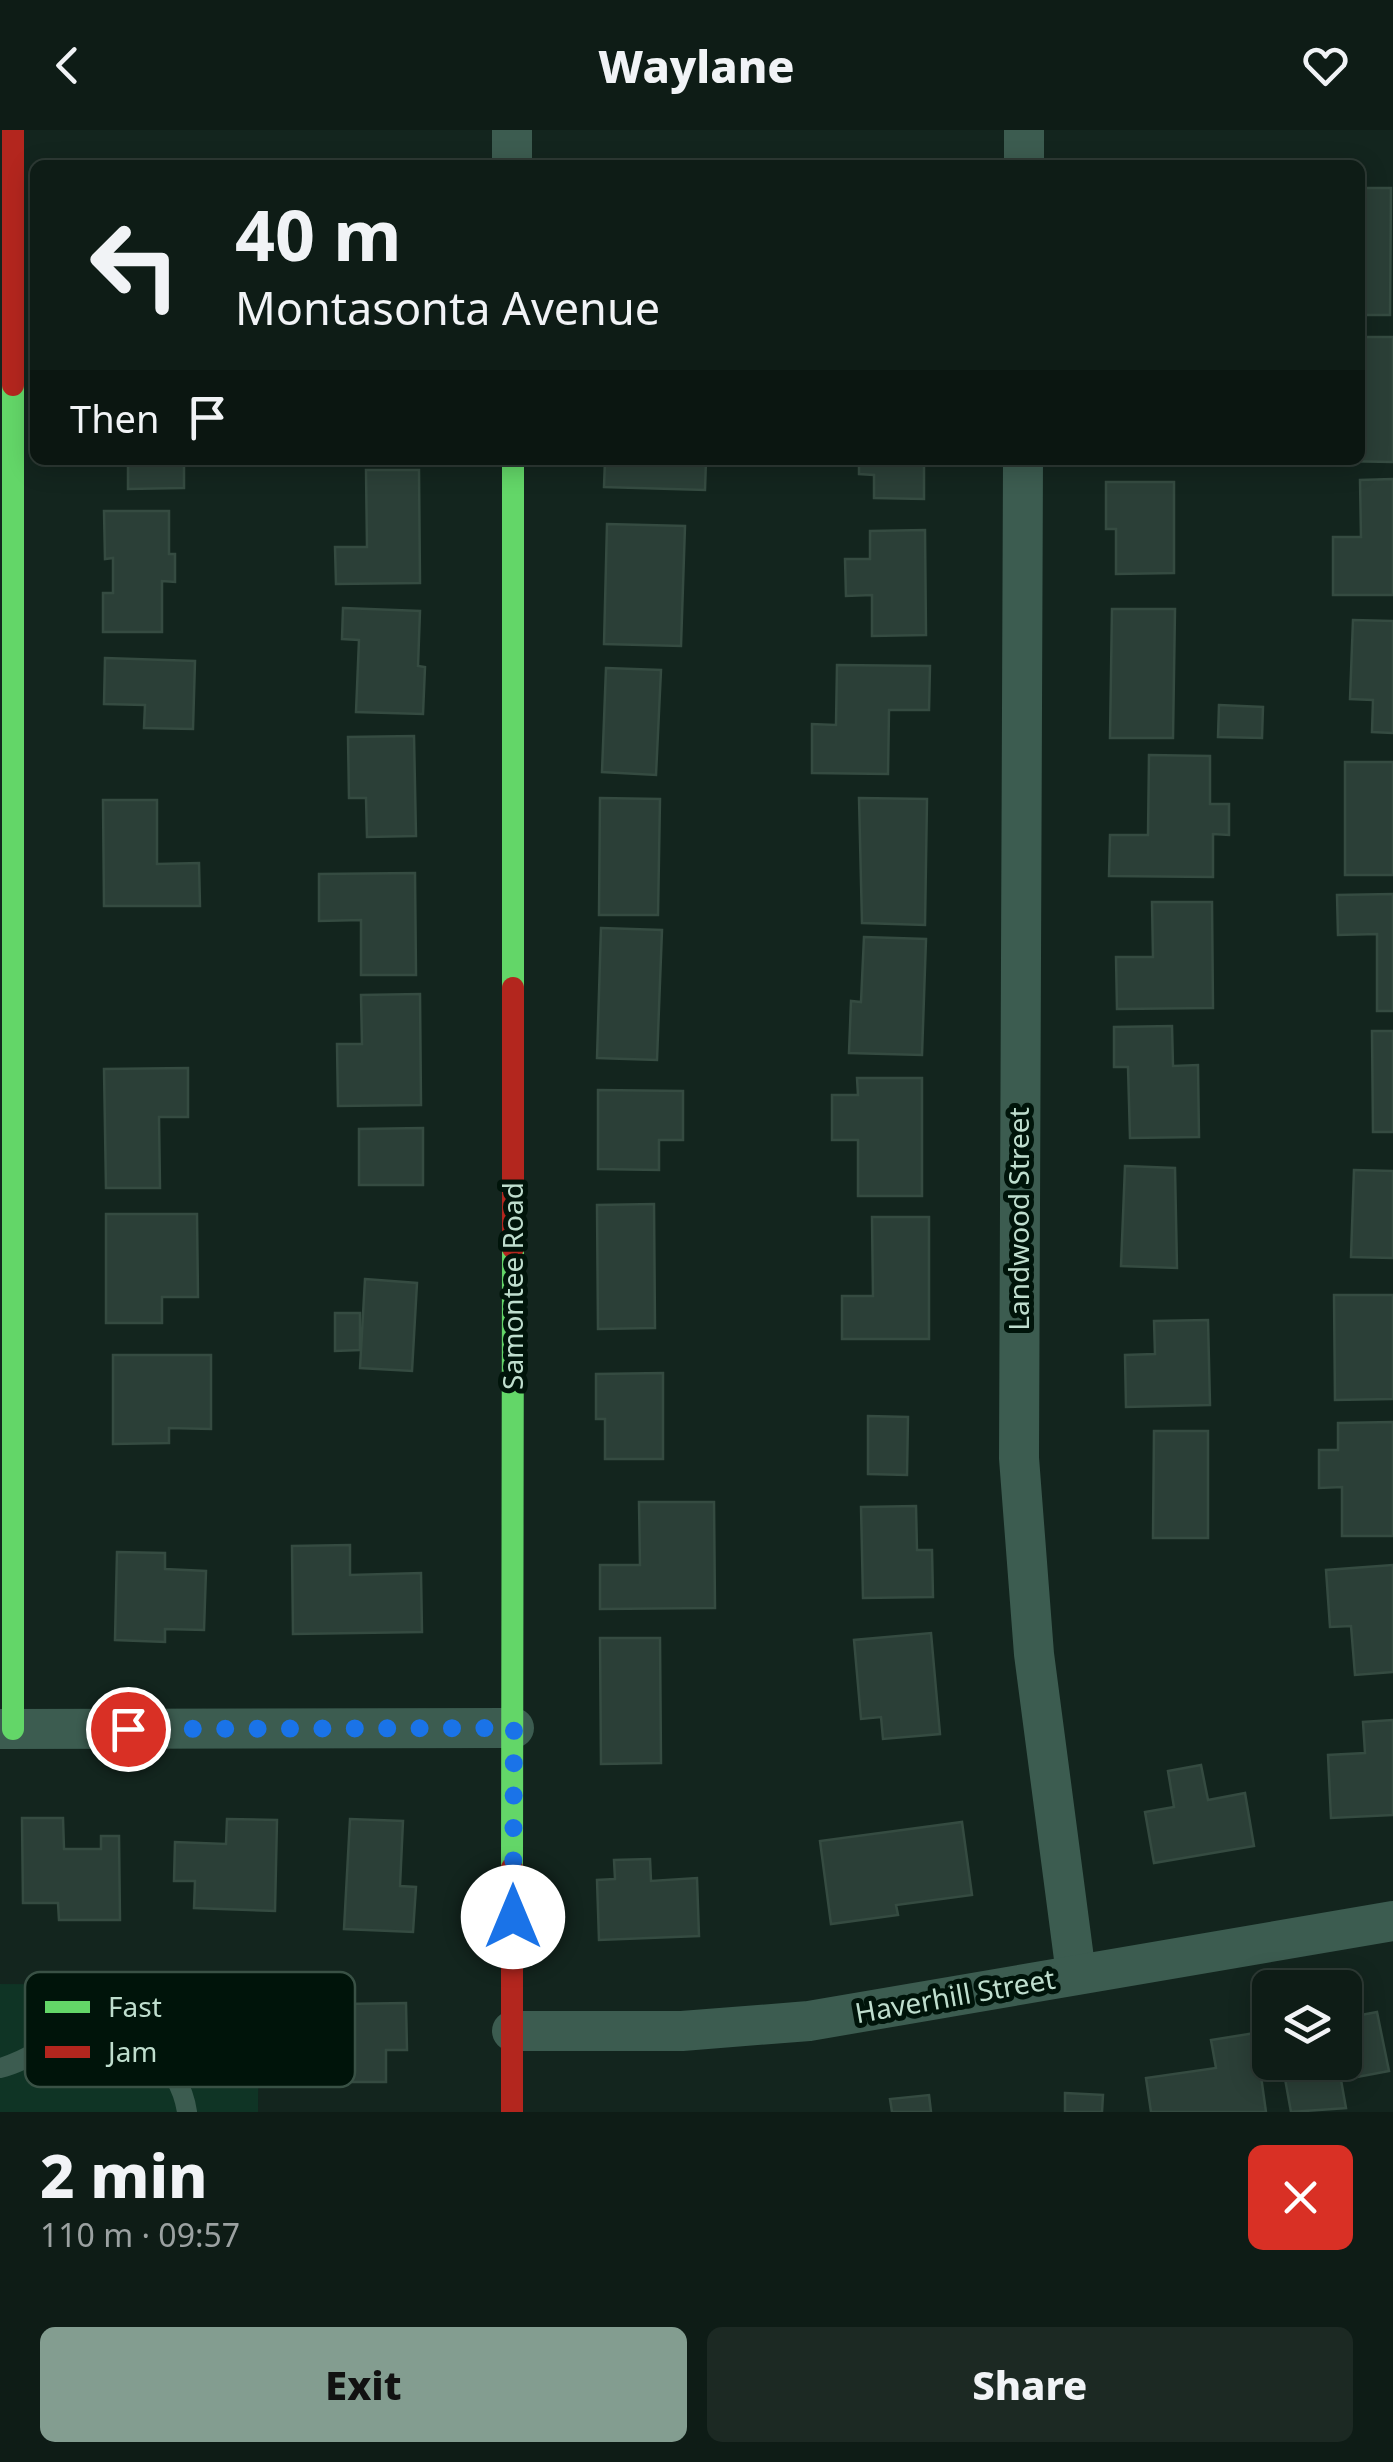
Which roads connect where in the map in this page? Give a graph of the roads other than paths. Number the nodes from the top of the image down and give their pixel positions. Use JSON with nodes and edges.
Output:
{"nodes":[{"id":1,"x":13,"y":130,"type":"edge"},
{"id":2,"x":512,"y":130,"type":"edge"},
{"id":3,"x":1024,"y":130,"type":"edge"},
{"id":4,"x":512,"y":160,"type":"edge"},
{"id":5,"x":1024,"y":160,"type":"edge"},
{"id":6,"x":512,"y":465,"type":"edge"},
{"id":7,"x":1022,"y":465,"type":"edge"},
{"id":8,"x":7,"y":666,"type":"edge"},
{"id":9,"x":8,"y":1175,"type":"edge"},
{"id":10,"x":514,"y":1728,"type":"junction"},
{"id":11,"x":6,"y":1730,"type":"edge"},
{"id":12,"x":1393,"y":1920,"type":"edge"},
{"id":13,"x":1076,"y":1974,"type":"junction"},
{"id":14,"x":512,"y":2030,"type":"junction"},
{"id":15,"x":25,"y":2060,"type":"edge"},
{"id":16,"x":0,"y":2068,"type":"edge"},
{"id":17,"x":183,"y":2087,"type":"edge"},
{"id":18,"x":187,"y":2112,"type":"edge"},
{"id":19,"x":512,"y":2112,"type":"edge"}],
"edges":[{"from":1,"to":8,"type":"street"},
{"from":2,"to":4,"type":"street"},
{"from":3,"to":5,"type":"street"},
{"from":6,"to":10,"type":"street","name":"Samontee Road"},
{"from":7,"to":13,"type":"street","name":"Landwood Street"},
{"from":8,"to":9,"type":"street"},
{"from":9,"to":11,"type":"street"},
{"from":10,"to":11,"type":"street"},
{"from":10,"to":14,"type":"street","name":"Samontee Road"},
{"from":12,"to":13,"type":"street","name":"Haverhill Street"},
{"from":13,"to":14,"type":"street","name":"Haverhill Street"},
{"from":14,"to":19,"type":"street","name":"Samontee Road"},
{"from":15,"to":16,"type":"lane"},
{"from":17,"to":18,"type":"lane"}]}
